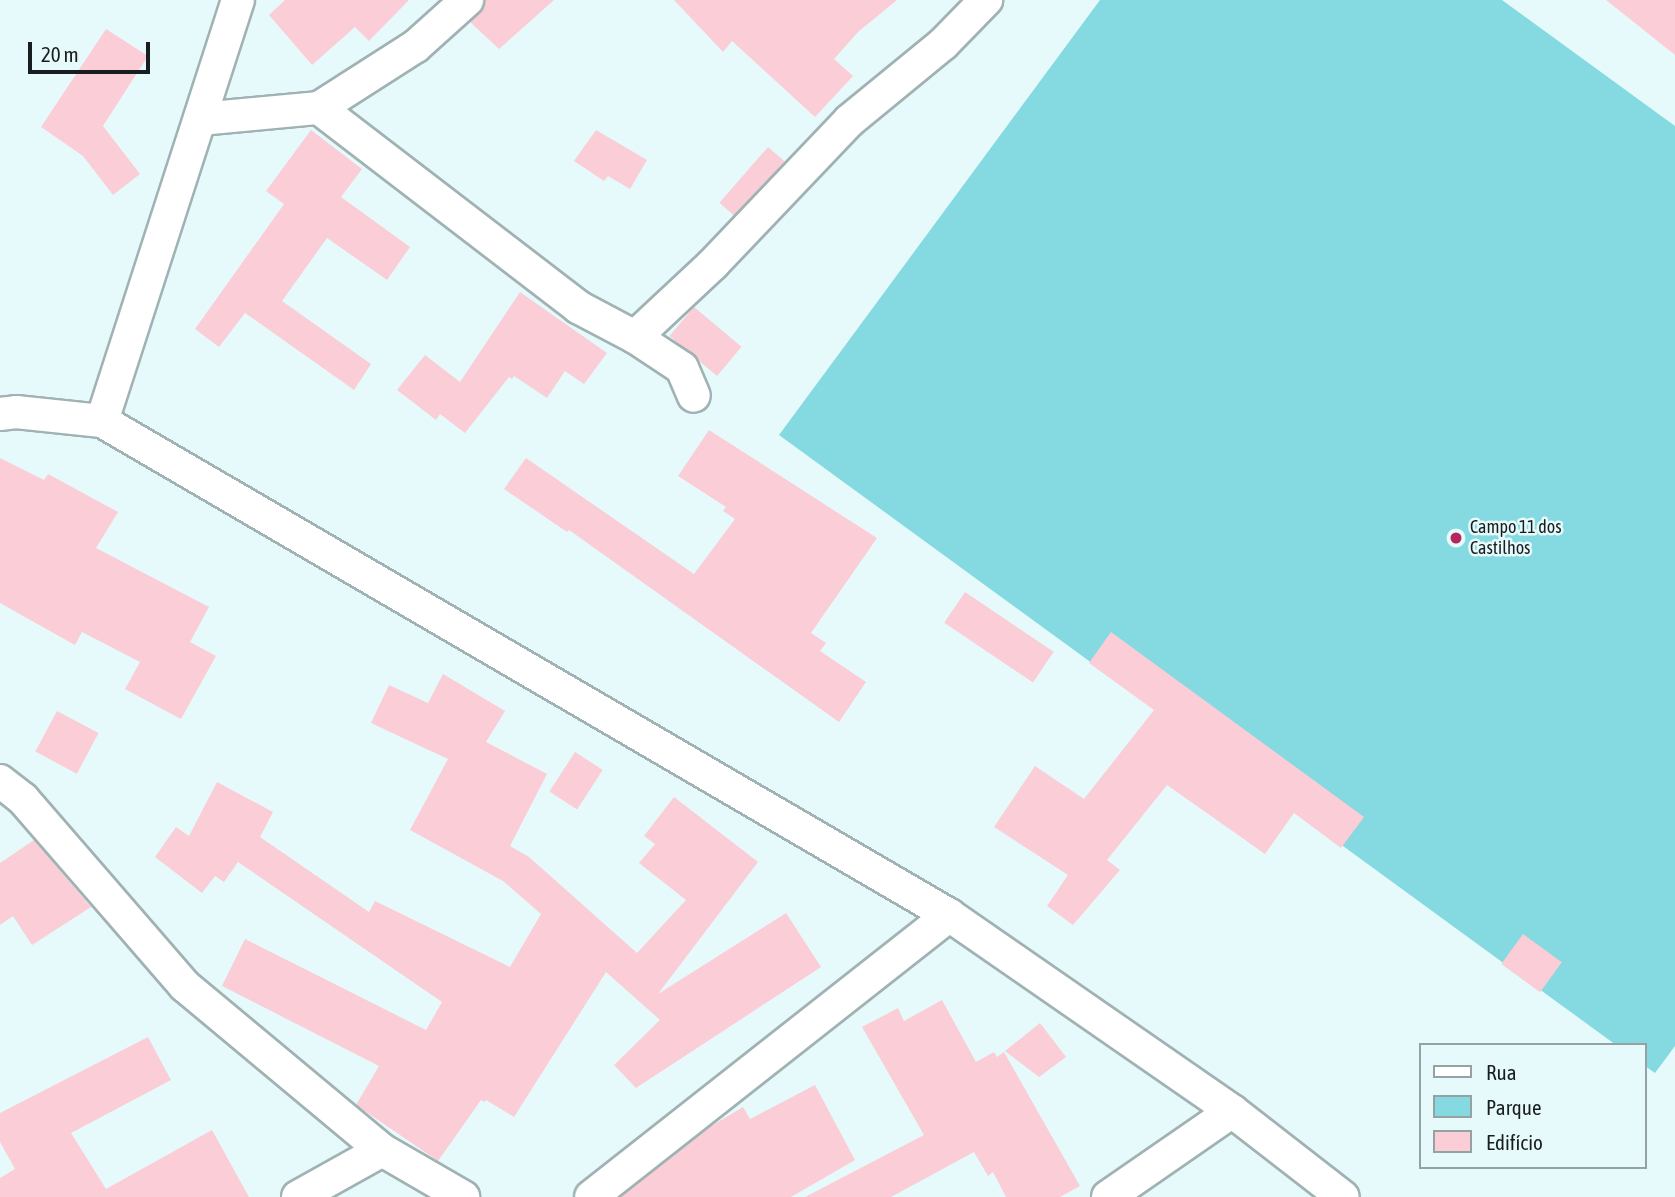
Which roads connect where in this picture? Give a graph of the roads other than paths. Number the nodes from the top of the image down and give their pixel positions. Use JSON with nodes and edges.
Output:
{"nodes":[{"id":1,"x":238,"y":0,"type":"edge"},
{"id":2,"x":467,"y":0,"type":"edge"},
{"id":3,"x":986,"y":0,"type":"edge"},
{"id":4,"x":319,"y":108,"type":"junction"},
{"id":5,"x":200,"y":119,"type":"junction"},
{"id":6,"x":635,"y":337,"type":"junction"},
{"id":7,"x":694,"y":396,"type":"dead end"},
{"id":8,"x":0,"y":414,"type":"edge"},
{"id":9,"x":102,"y":421,"type":"junction"},
{"id":10,"x":0,"y":780,"type":"edge"},
{"id":11,"x":949,"y":915,"type":"junction"},
{"id":12,"x":1232,"y":1111,"type":"junction"},
{"id":13,"x":382,"y":1150,"type":"junction"},
{"id":14,"x":298,"y":1197,"type":"edge"},
{"id":15,"x":463,"y":1197,"type":"edge"},
{"id":16,"x":591,"y":1197,"type":"edge"},
{"id":17,"x":1108,"y":1197,"type":"edge"},
{"id":18,"x":1343,"y":1197,"type":"edge"}],
"edges":[{"from":1,"to":5,"type":"street"},
{"from":2,"to":4,"type":"street"},
{"from":3,"to":6,"type":"street"},
{"from":4,"to":5,"type":"street"},
{"from":4,"to":6,"type":"street"},
{"from":5,"to":9,"type":"street"},
{"from":6,"to":7,"type":"street"},
{"from":8,"to":9,"type":"street"},
{"from":9,"to":11,"type":"street"},
{"from":10,"to":13,"type":"street"},
{"from":11,"to":12,"type":"street"},
{"from":11,"to":16,"type":"street"},
{"from":12,"to":17,"type":"street"},
{"from":12,"to":18,"type":"street"},
{"from":13,"to":14,"type":"street"},
{"from":13,"to":15,"type":"street"}]}
